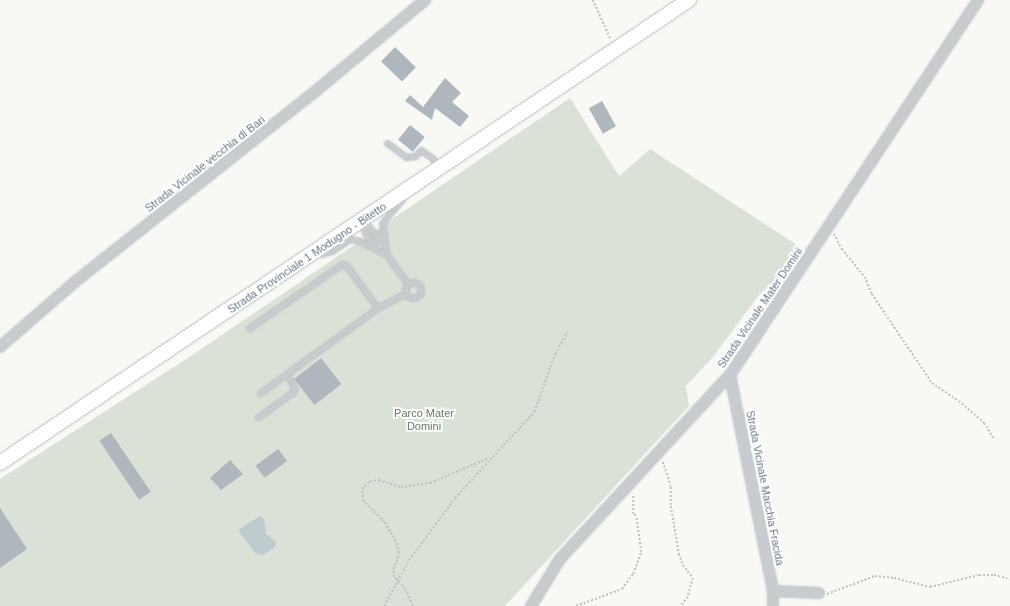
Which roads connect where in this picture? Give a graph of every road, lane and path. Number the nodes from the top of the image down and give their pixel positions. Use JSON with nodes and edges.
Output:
{"nodes":[{"id":1,"x":425,"y":0,"type":"edge"},
{"id":2,"x":594,"y":0,"type":"edge"},
{"id":3,"x":689,"y":0,"type":"edge"},
{"id":4,"x":701,"y":0,"type":"edge"},
{"id":5,"x":978,"y":0,"type":"edge"},
{"id":6,"x":614,"y":52,"type":"junction"},
{"id":7,"x":387,"y":142,"type":"dead end"},
{"id":8,"x":441,"y":168,"type":"junction"},
{"id":9,"x":409,"y":190,"type":"junction"},
{"id":10,"x":363,"y":221,"type":"junction"},
{"id":11,"x":828,"y":228,"type":"junction"},
{"id":12,"x":384,"y":243,"type":"junction"},
{"id":13,"x":378,"y":249,"type":"junction"},
{"id":14,"x":386,"y":254,"type":"junction"},
{"id":15,"x":309,"y":258,"type":"junction"},
{"id":16,"x":408,"y":284,"type":"junction"},
{"id":17,"x":406,"y":293,"type":"junction"},
{"id":18,"x":379,"y":307,"type":"junction"},
{"id":19,"x":249,"y":328,"type":"dead end"},
{"id":20,"x":567,"y":332,"type":"dead end"},
{"id":21,"x":0,"y":347,"type":"edge"},
{"id":22,"x":286,"y":374,"type":"junction"},
{"id":23,"x":730,"y":375,"type":"junction"},
{"id":24,"x":260,"y":393,"type":"dead end"},
{"id":25,"x":258,"y":417,"type":"dead end"},
{"id":26,"x":995,"y":440,"type":"dead end"},
{"id":27,"x":659,"y":452,"type":"junction"},
{"id":28,"x":490,"y":458,"type":"junction"},
{"id":29,"x":0,"y":463,"type":"edge"},
{"id":30,"x":630,"y":483,"type":"junction"},
{"id":31,"x":1010,"y":579,"type":"edge"},
{"id":32,"x":396,"y":581,"type":"junction"},
{"id":33,"x":773,"y":591,"type":"junction"},
{"id":34,"x":819,"y":593,"type":"joint"},
{"id":35,"x":384,"y":606,"type":"edge"},
{"id":36,"x":412,"y":606,"type":"edge"},
{"id":37,"x":531,"y":606,"type":"edge"},
{"id":38,"x":576,"y":606,"type":"edge"},
{"id":39,"x":681,"y":606,"type":"edge"},
{"id":40,"x":773,"y":606,"type":"edge"}],
"edges":[{"from":1,"to":21,"type":"street","name":"Strada Vicinale vecchia di Bari"},
{"from":2,"to":6,"type":"path"},
{"from":3,"to":6,"type":"main road","name":"Strada Provinciale 1 Modugno - Bitetto"},
{"from":4,"to":6,"type":"main road","name":"Strada Provinciale 1 Modugno - Bitetto"},
{"from":5,"to":11,"type":"street","name":"Strada Vicinale Mater Domini"},
{"from":6,"to":8,"type":"main road","name":"Strada Provinciale 1 Modugno - Bitetto"},
{"from":7,"to":8,"type":"lane"},
{"from":8,"to":9,"type":"main road","name":"Strada Provinciale 1 Modugno - Bitetto"},
{"from":9,"to":10,"type":"main road","name":"Strada Provinciale 1 Modugno - Bitetto"},
{"from":9,"to":12,"type":"lane"},
{"from":10,"to":12,"type":"lane"},
{"from":10,"to":13,"type":"lane"},
{"from":10,"to":15,"type":"main road","name":"Strada Provinciale 1 Modugno - Bitetto"},
{"from":11,"to":23,"type":"street","name":"Strada Vicinale Mater Domini"},
{"from":11,"to":26,"type":"path"},
{"from":12,"to":14,"type":"lane"},
{"from":13,"to":14,"type":"lane"},
{"from":13,"to":15,"type":"lane"},
{"from":14,"to":16,"type":"lane"},
{"from":15,"to":29,"type":"main road","name":"Strada Provinciale 1 Modugno - Bitetto"},
{"from":16,"to":17,"type":"lane"},
{"from":16,"to":17,"type":"lane"},
{"from":17,"to":18,"type":"lane"},
{"from":18,"to":19,"type":"lane"},
{"from":18,"to":22,"type":"lane"},
{"from":20,"to":28,"type":"path"},
{"from":22,"to":24,"type":"lane"},
{"from":22,"to":25,"type":"lane"},
{"from":23,"to":27,"type":"street","name":"Strada Vicinale Mater Domini"},
{"from":23,"to":33,"type":"street","name":"Strada Vicinale Macchia Fracida"},
{"from":27,"to":30,"type":"street","name":"Strada Vicinale Mater Domini"},
{"from":27,"to":39,"type":"path"},
{"from":28,"to":32,"type":"path"},
{"from":28,"to":32,"type":"path"},
{"from":30,"to":37,"type":"street","name":"Strada Vicinale Mater Domini"},
{"from":30,"to":38,"type":"path"},
{"from":31,"to":34,"type":"path"},
{"from":32,"to":35,"type":"path"},
{"from":32,"to":36,"type":"path"},
{"from":33,"to":34,"type":"street"},
{"from":33,"to":40,"type":"street","name":"Strada Vicinale Macchia Fracida"}]}
